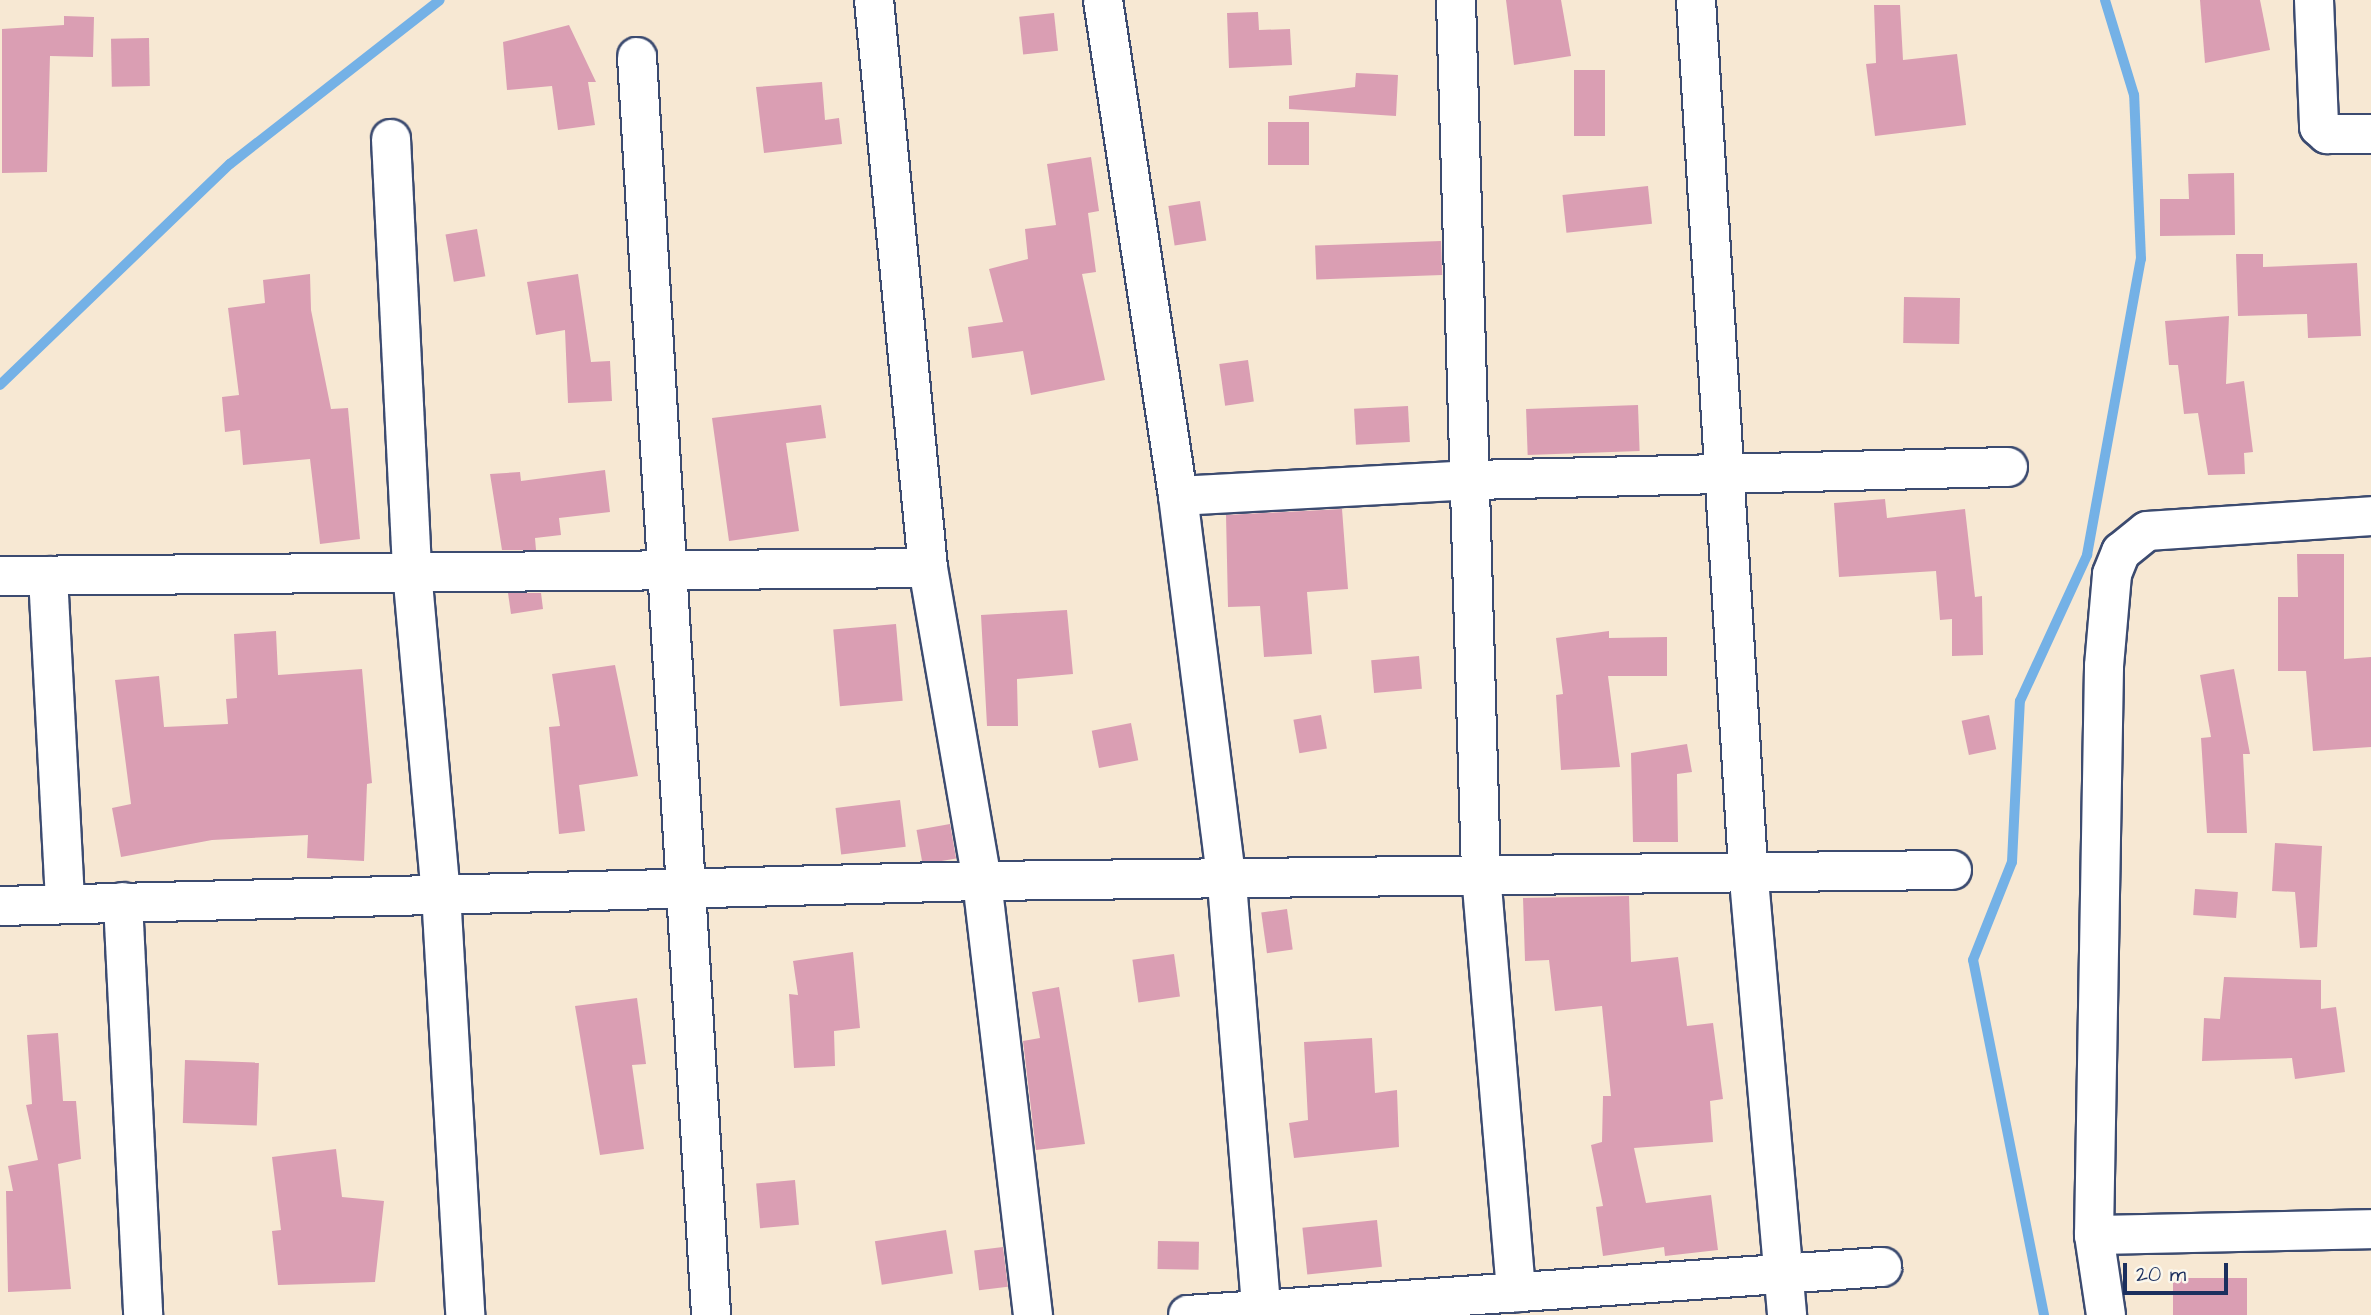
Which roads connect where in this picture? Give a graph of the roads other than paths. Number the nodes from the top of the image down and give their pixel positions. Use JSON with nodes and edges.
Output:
{"nodes":[{"id":1,"x":874,"y":0,"type":"edge"},
{"id":2,"x":1103,"y":0,"type":"edge"},
{"id":3,"x":1696,"y":0,"type":"edge"},
{"id":4,"x":2314,"y":0,"type":"edge"},
{"id":5,"x":1447,"y":4,"type":"edge"},
{"id":6,"x":637,"y":57,"type":"dead end"},
{"id":7,"x":2371,"y":134,"type":"edge"},
{"id":8,"x":391,"y":139,"type":"dead end"},
{"id":9,"x":2008,"y":467,"type":"dead end"},
{"id":10,"x":1728,"y":473,"type":"junction"},
{"id":11,"x":1473,"y":480,"type":"junction"},
{"id":12,"x":1178,"y":496,"type":"junction"},
{"id":13,"x":2371,"y":516,"type":"edge"},
{"id":14,"x":928,"y":568,"type":"junction"},
{"id":15,"x":666,"y":570,"type":"junction"},
{"id":16,"x":412,"y":571,"type":"junction"},
{"id":17,"x":0,"y":576,"type":"edge"},
{"id":18,"x":48,"y":576,"type":"junction"},
{"id":19,"x":1748,"y":868,"type":"junction"},
{"id":20,"x":1952,"y":870,"type":"dead end"},
{"id":21,"x":1481,"y":874,"type":"junction"},
{"id":22,"x":982,"y":881,"type":"junction"},
{"id":23,"x":1227,"y":883,"type":"junction"},
{"id":24,"x":690,"y":887,"type":"junction"},
{"id":25,"x":441,"y":892,"type":"junction"},
{"id":26,"x":122,"y":902,"type":"junction"},
{"id":27,"x":65,"y":904,"type":"junction"},
{"id":28,"x":0,"y":906,"type":"edge"},
{"id":29,"x":2371,"y":1229,"type":"edge"},
{"id":30,"x":2094,"y":1235,"type":"junction"},
{"id":31,"x":1882,"y":1267,"type":"dead end"},
{"id":32,"x":1781,"y":1276,"type":"junction"},
{"id":33,"x":1536,"y":1299,"type":"edge"},
{"id":34,"x":1262,"y":1313,"type":"edge"},
{"id":35,"x":143,"y":1315,"type":"edge"},
{"id":36,"x":465,"y":1315,"type":"edge"},
{"id":37,"x":711,"y":1315,"type":"edge"},
{"id":38,"x":1033,"y":1315,"type":"edge"},
{"id":39,"x":1188,"y":1315,"type":"edge"},
{"id":40,"x":1787,"y":1315,"type":"edge"},
{"id":41,"x":2106,"y":1315,"type":"edge"}],
"edges":[{"from":1,"to":14,"type":"street"},
{"from":2,"to":12,"type":"street"},
{"from":3,"to":10,"type":"street"},
{"from":4,"to":7,"type":"street"},
{"from":5,"to":11,"type":"street"},
{"from":6,"to":15,"type":"street"},
{"from":8,"to":16,"type":"street"},
{"from":9,"to":10,"type":"street"},
{"from":10,"to":11,"type":"street"},
{"from":10,"to":19,"type":"street"},
{"from":11,"to":12,"type":"street"},
{"from":11,"to":21,"type":"street"},
{"from":12,"to":23,"type":"street"},
{"from":13,"to":30,"type":"street"},
{"from":14,"to":15,"type":"street"},
{"from":14,"to":22,"type":"street"},
{"from":15,"to":16,"type":"street"},
{"from":15,"to":24,"type":"street"},
{"from":16,"to":18,"type":"street"},
{"from":16,"to":25,"type":"street"},
{"from":17,"to":18,"type":"street"},
{"from":18,"to":27,"type":"street"},
{"from":19,"to":20,"type":"street"},
{"from":19,"to":21,"type":"street"},
{"from":19,"to":32,"type":"street"},
{"from":21,"to":23,"type":"street"},
{"from":21,"to":33,"type":"street"},
{"from":22,"to":23,"type":"street"},
{"from":22,"to":24,"type":"street"},
{"from":22,"to":38,"type":"street"},
{"from":23,"to":34,"type":"street"},
{"from":24,"to":25,"type":"street"},
{"from":24,"to":37,"type":"street"},
{"from":25,"to":26,"type":"street"},
{"from":25,"to":36,"type":"street"},
{"from":26,"to":27,"type":"street"},
{"from":26,"to":35,"type":"street"},
{"from":27,"to":28,"type":"street"},
{"from":29,"to":30,"type":"street"},
{"from":30,"to":41,"type":"street"},
{"from":31,"to":32,"type":"street"},
{"from":32,"to":33,"type":"street"},
{"from":32,"to":40,"type":"street"},
{"from":33,"to":34,"type":"street"},
{"from":34,"to":39,"type":"street"}]}
